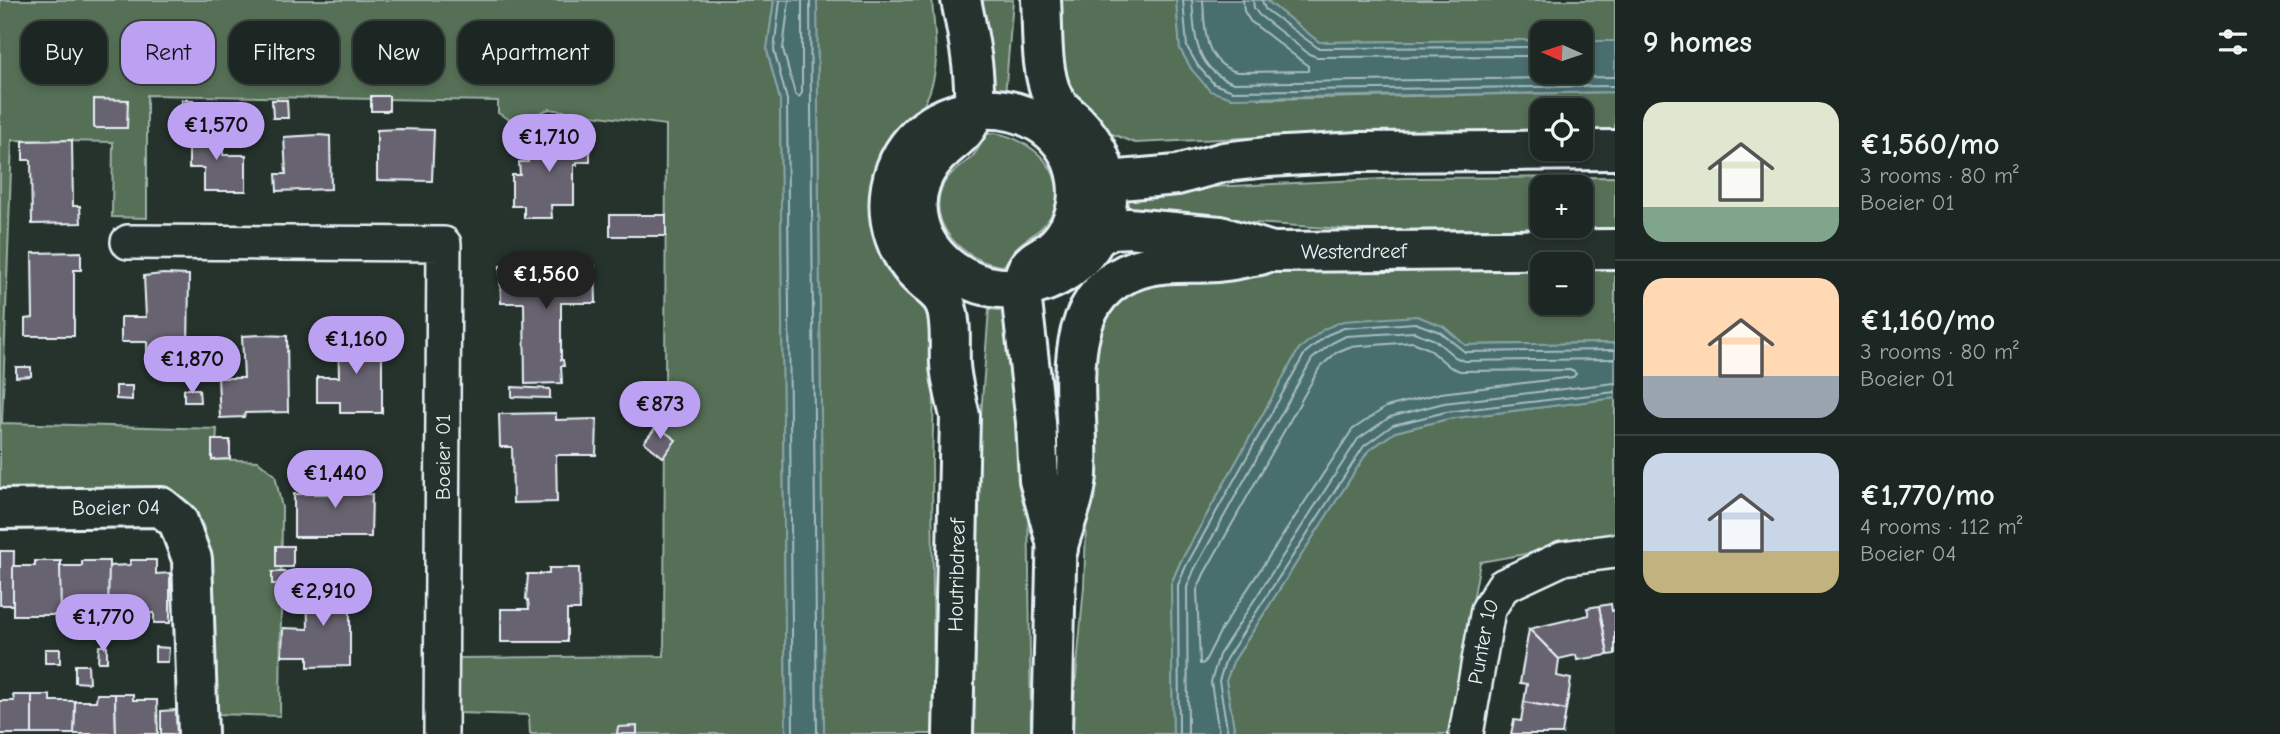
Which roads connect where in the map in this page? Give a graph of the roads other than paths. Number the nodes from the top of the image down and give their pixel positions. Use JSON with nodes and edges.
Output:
{"nodes":[{"id":1,"x":951,"y":0,"type":"edge"},
{"id":2,"x":961,"y":0,"type":"edge"},
{"id":3,"x":1035,"y":0,"type":"edge"},
{"id":4,"x":1041,"y":0,"type":"edge"},
{"id":5,"x":957,"y":114,"type":"junction"},
{"id":6,"x":1048,"y":116,"type":"junction"},
{"id":7,"x":1615,"y":150,"type":"edge"},
{"id":8,"x":1092,"y":166,"type":"junction"},
{"id":9,"x":1097,"y":236,"type":"junction"},
{"id":10,"x":128,"y":242,"type":"dead end"},
{"id":11,"x":1615,"y":249,"type":"edge"},
{"id":12,"x":1272,"y":252,"type":"junction"},
{"id":13,"x":949,"y":283,"type":"junction"},
{"id":14,"x":1038,"y":284,"type":"junction"},
{"id":15,"x":0,"y":509,"type":"edge"},
{"id":16,"x":1058,"y":549,"type":"junction"},
{"id":17,"x":1615,"y":551,"type":"edge"},
{"id":18,"x":198,"y":734,"type":"edge"},
{"id":19,"x":441,"y":734,"type":"edge"},
{"id":20,"x":953,"y":734,"type":"edge"},
{"id":21,"x":1052,"y":734,"type":"edge"},
{"id":22,"x":1466,"y":734,"type":"edge"}],
"edges":[{"from":1,"to":5,"type":"main road"},
{"from":2,"to":5,"type":"main road"},
{"from":3,"to":6,"type":"main road"},
{"from":4,"to":6,"type":"main road"},
{"from":5,"to":6,"type":"main road"},
{"from":5,"to":13,"type":"main road"},
{"from":6,"to":8,"type":"main road"},
{"from":7,"to":8,"type":"main road"},
{"from":8,"to":9,"type":"main road"},
{"from":8,"to":14,"type":"main road"},
{"from":9,"to":12,"type":"main road","name":"Westerdreef"},
{"from":9,"to":14,"type":"main road"},
{"from":10,"to":19,"type":"street","name":"Boeier 01"},
{"from":11,"to":12,"type":"main road","name":"Westerdreef"},
{"from":12,"to":16,"type":"main road"},
{"from":13,"to":14,"type":"main road"},
{"from":13,"to":20,"type":"main road","name":"Houtribdreef"},
{"from":14,"to":16,"type":"main road"},
{"from":15,"to":18,"type":"main road","name":"Boeier 04"},
{"from":16,"to":21,"type":"main road"},
{"from":17,"to":22,"type":"street","name":"Punter 10"}]}
